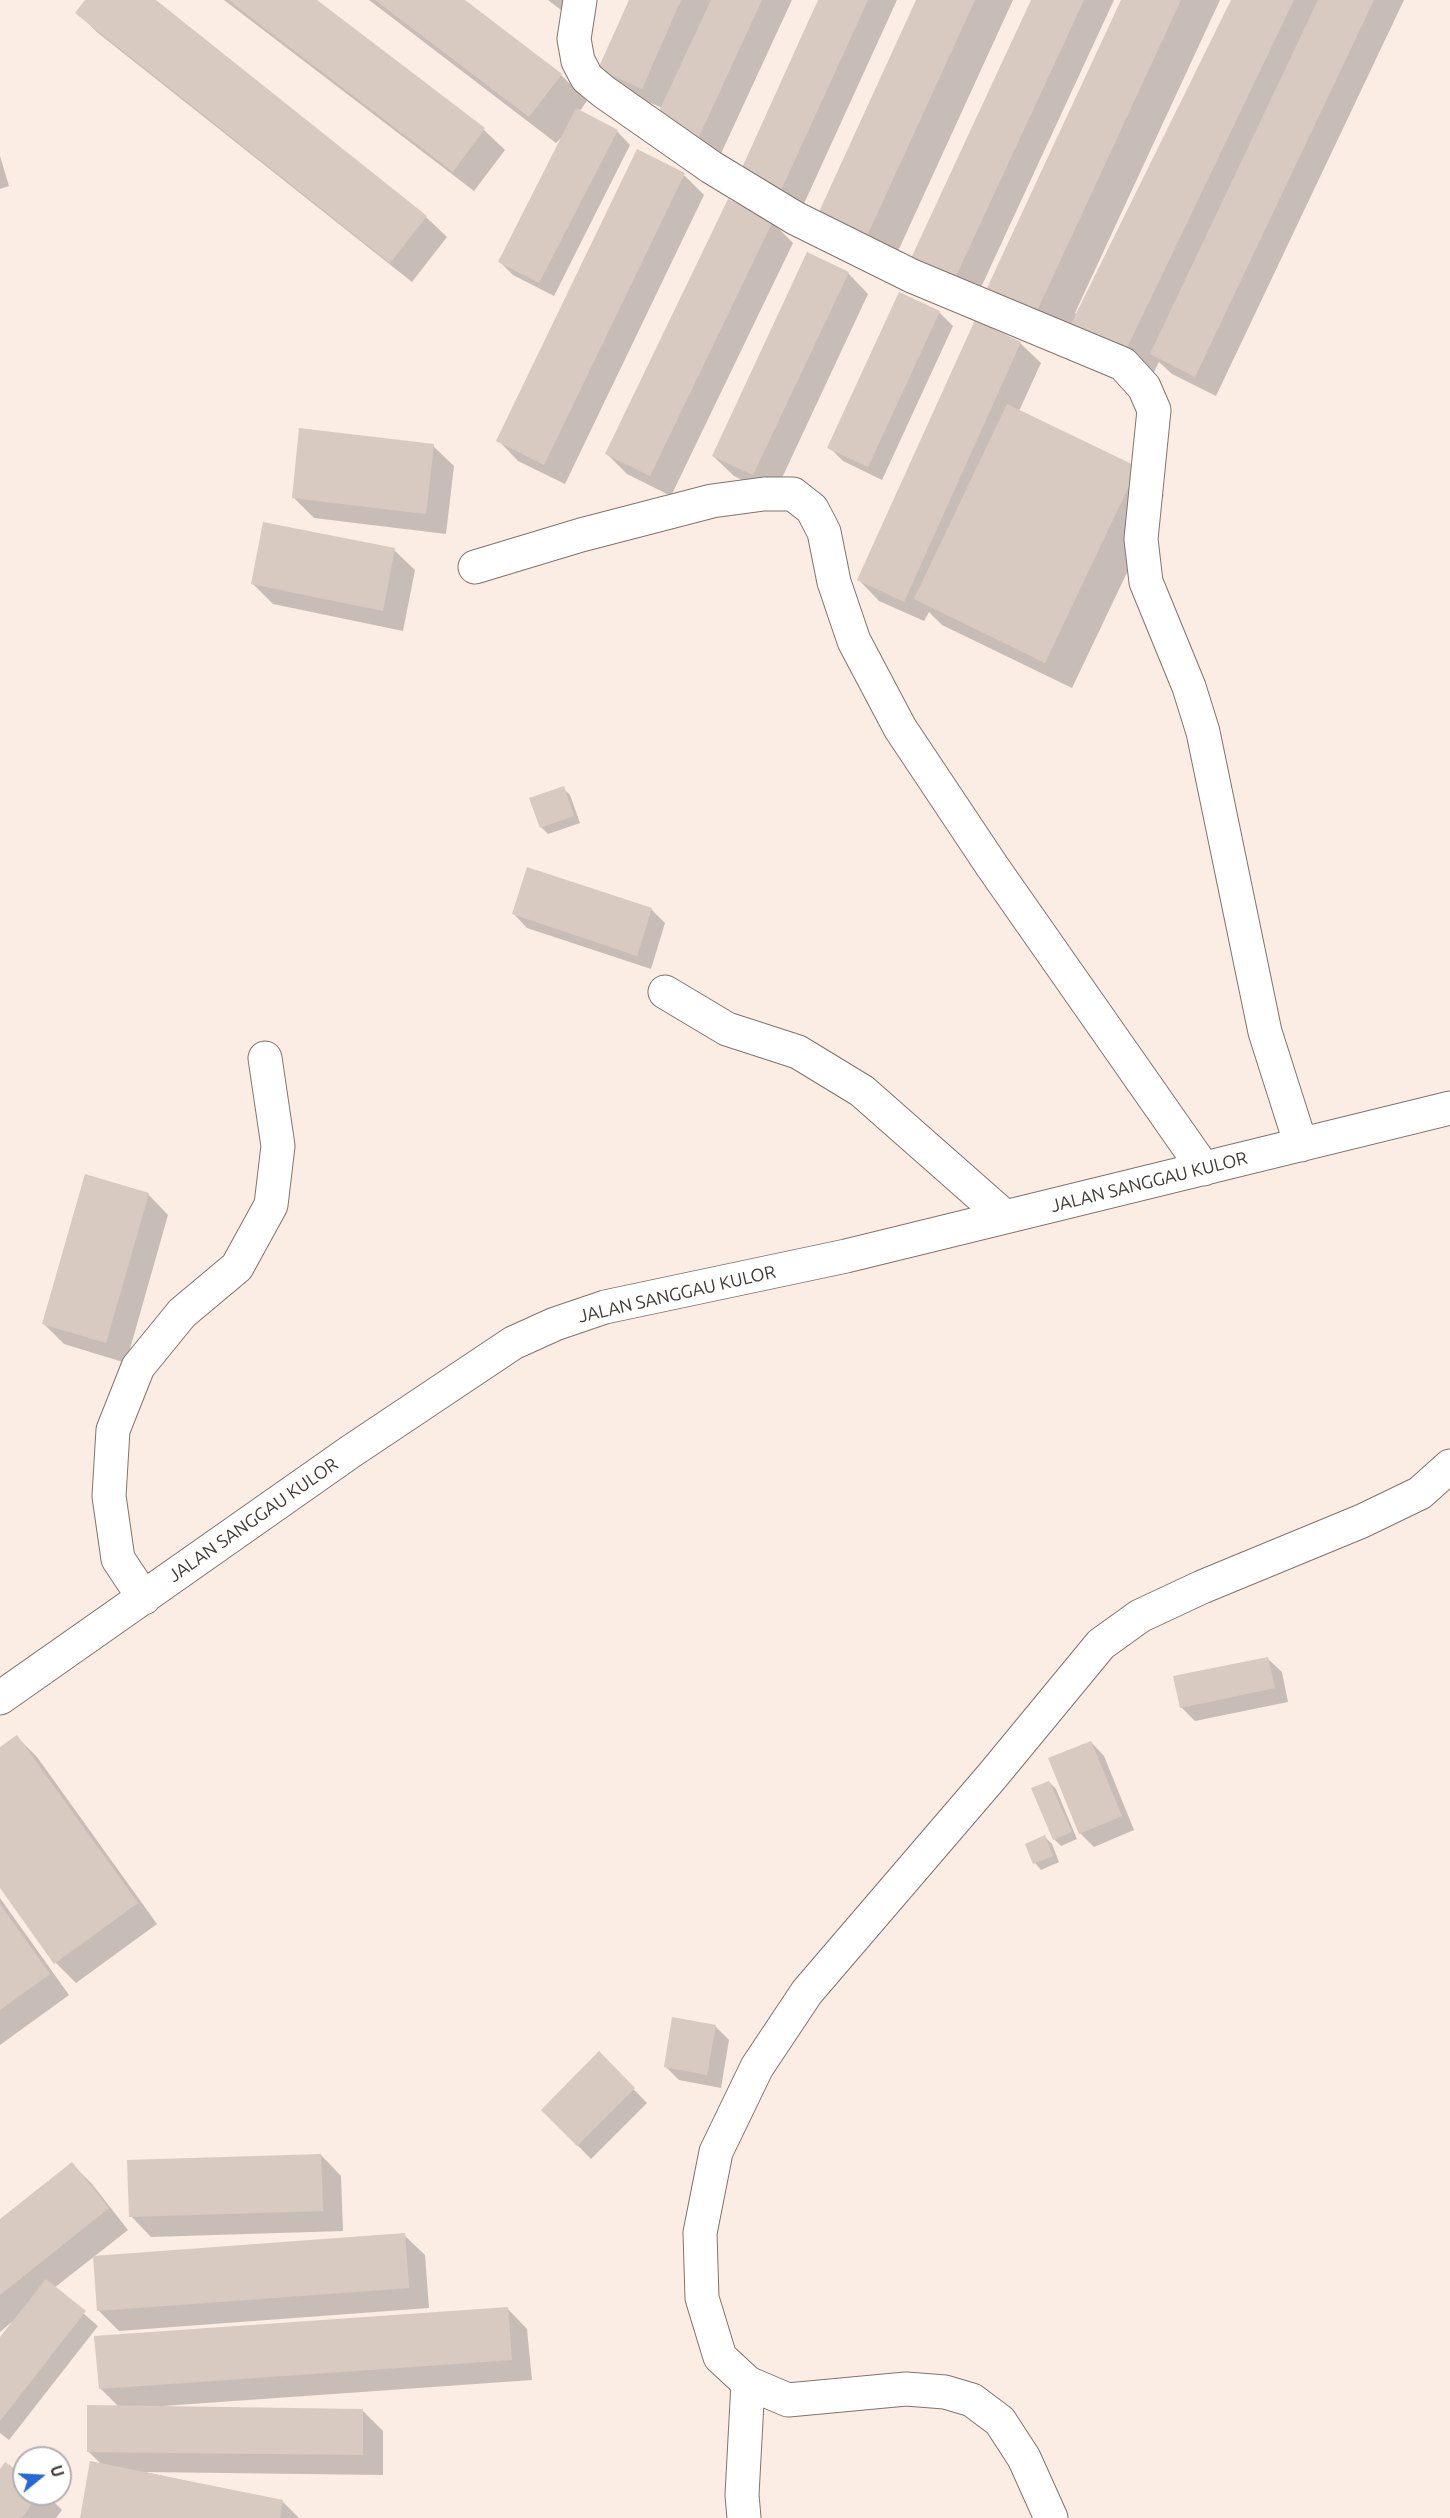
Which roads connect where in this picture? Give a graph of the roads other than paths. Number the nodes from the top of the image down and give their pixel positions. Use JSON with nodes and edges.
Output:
{"nodes":[{"id":1,"x":580,"y":0,"type":"edge"},
{"id":2,"x":475,"y":567,"type":"dead end"},
{"id":3,"x":665,"y":992,"type":"dead end"},
{"id":4,"x":265,"y":1058,"type":"dead end"},
{"id":5,"x":1450,"y":1108,"type":"edge"},
{"id":6,"x":1301,"y":1145,"type":"junction"},
{"id":7,"x":1204,"y":1169,"type":"junction"},
{"id":8,"x":1005,"y":1217,"type":"junction"},
{"id":9,"x":1450,"y":1466,"type":"edge"},
{"id":10,"x":144,"y":1598,"type":"junction"},
{"id":11,"x":0,"y":1698,"type":"edge"},
{"id":12,"x":748,"y":2383,"type":"junction"},
{"id":13,"x":744,"y":2518,"type":"edge"},
{"id":14,"x":1051,"y":2518,"type":"edge"}],
"edges":[{"from":1,"to":6,"type":"street"},
{"from":2,"to":7,"type":"street"},
{"from":3,"to":8,"type":"street"},
{"from":4,"to":10,"type":"street"},
{"from":5,"to":6,"type":"street","name":"JALAN SANGGAU KULOR"},
{"from":6,"to":7,"type":"street","name":"JALAN SANGGAU KULOR"},
{"from":7,"to":8,"type":"street","name":"JALAN SANGGAU KULOR"},
{"from":8,"to":10,"type":"street","name":"JALAN SANGGAU KULOR"},
{"from":9,"to":12,"type":"street"},
{"from":10,"to":11,"type":"street","name":"JALAN SANGGAU KULOR"},
{"from":12,"to":13,"type":"street"},
{"from":12,"to":14,"type":"street"}]}
